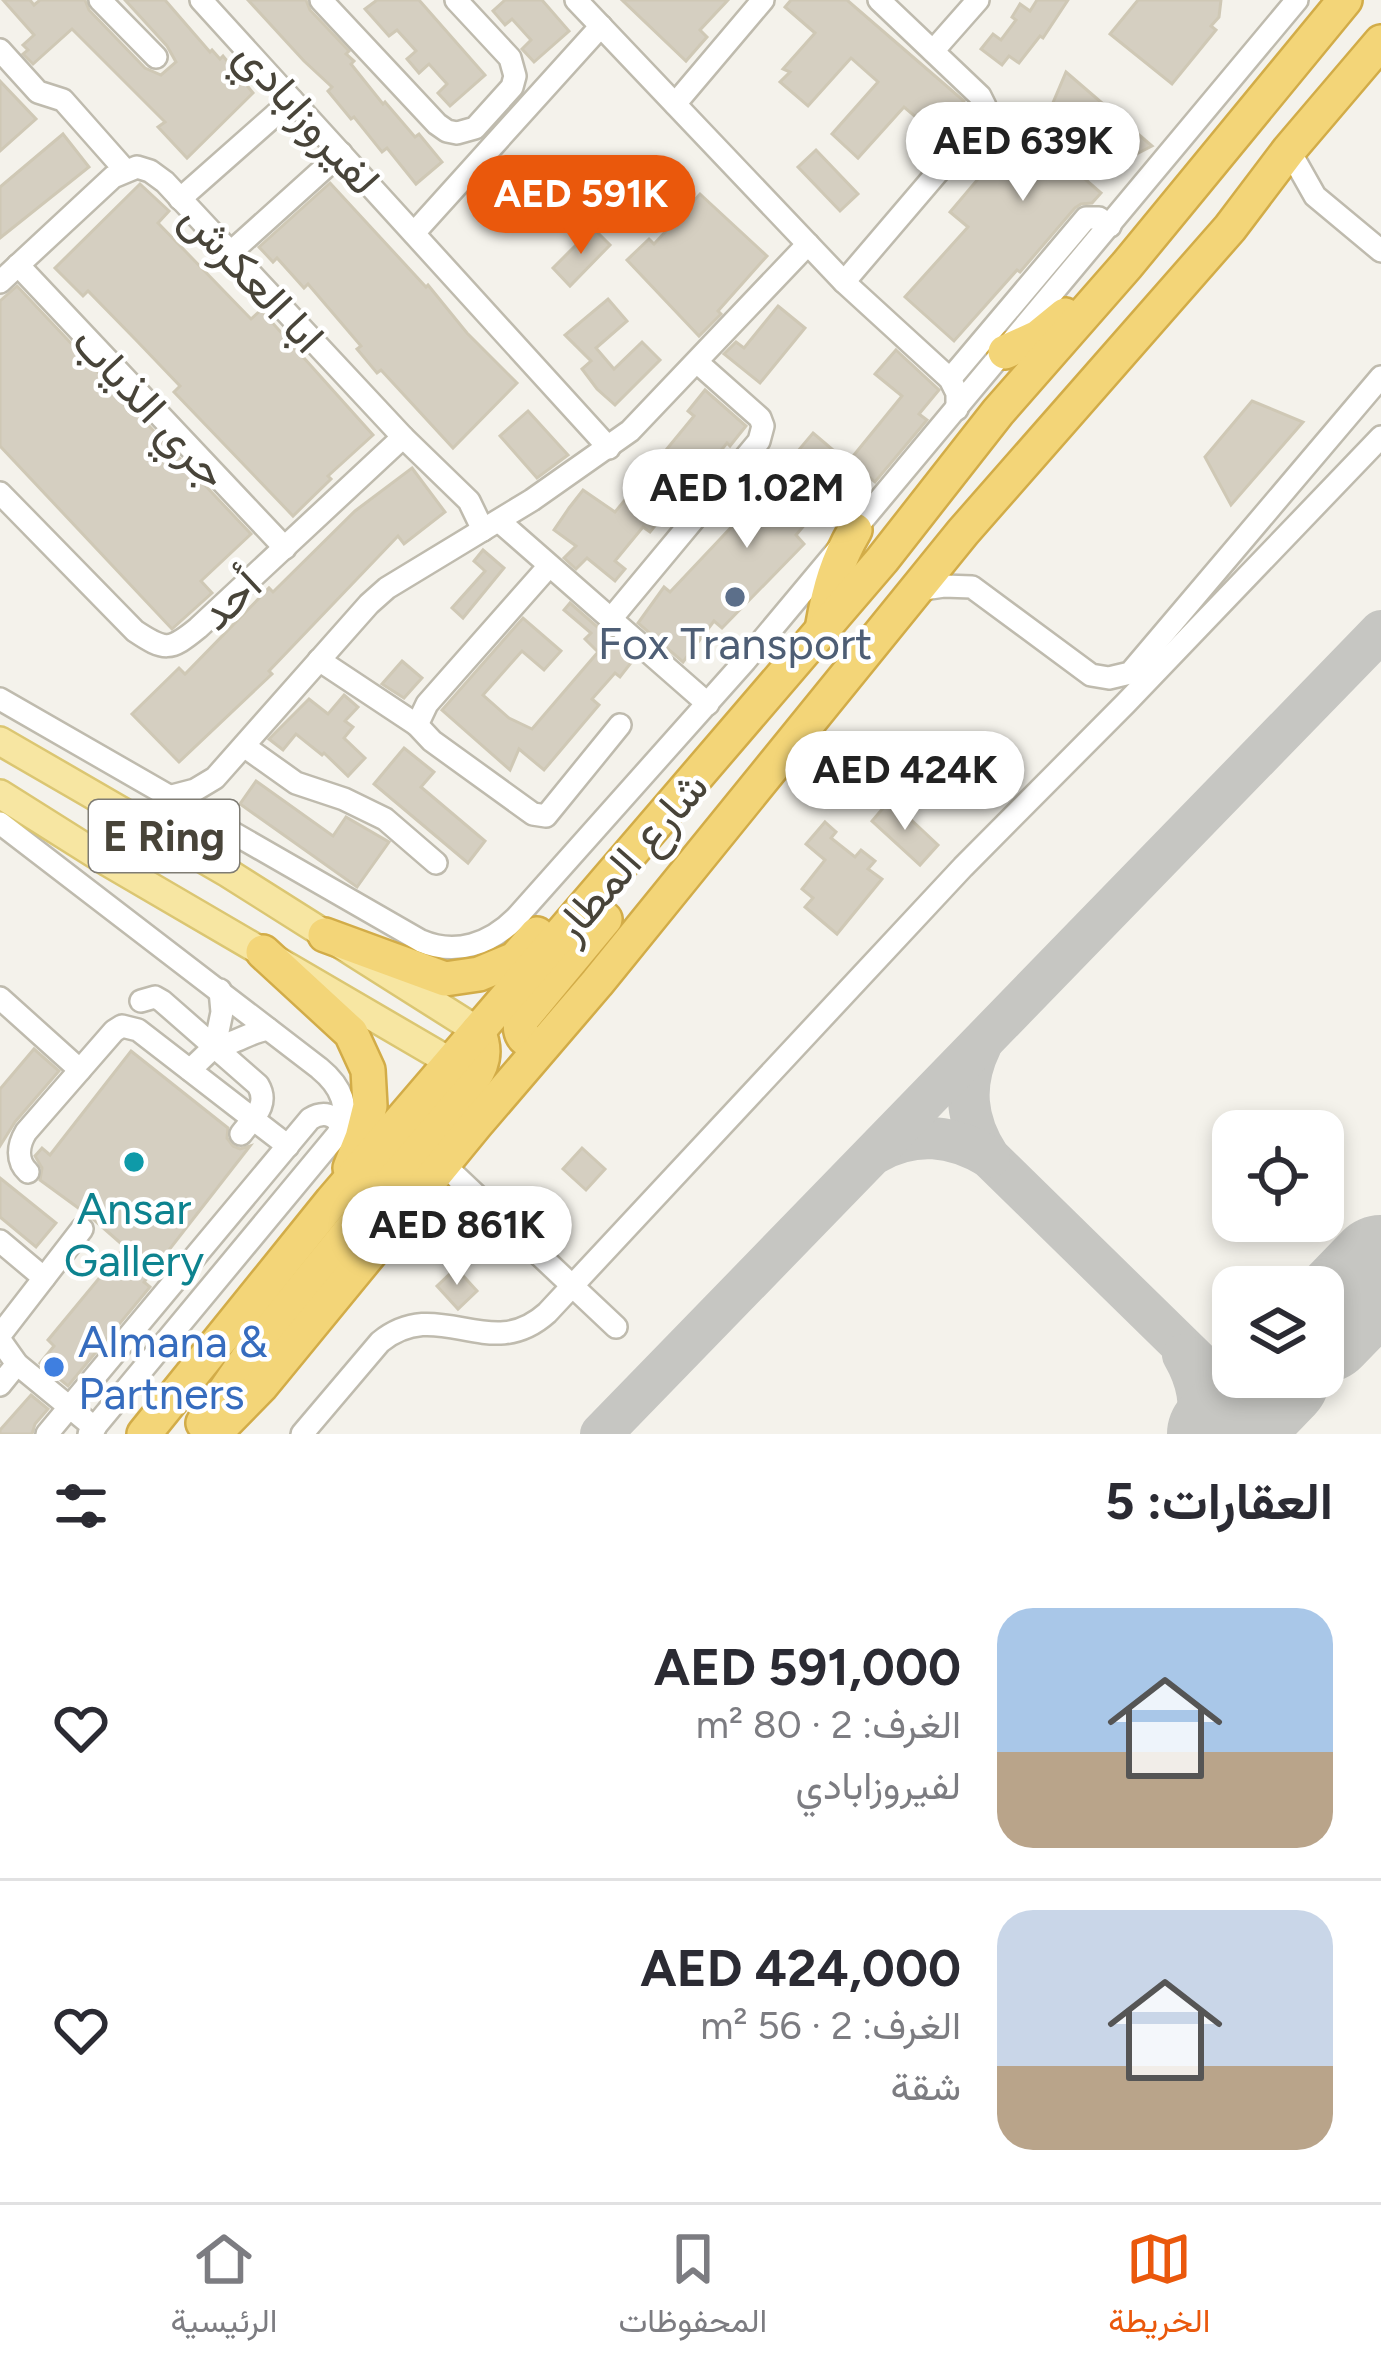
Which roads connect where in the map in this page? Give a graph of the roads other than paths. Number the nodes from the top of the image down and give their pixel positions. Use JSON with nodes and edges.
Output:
{"nodes":[{"id":1,"x":100,"y":0,"type":"edge"},
{"id":2,"x":201,"y":0,"type":"edge"},
{"id":3,"x":321,"y":0,"type":"edge"},
{"id":4,"x":456,"y":0,"type":"edge"},
{"id":5,"x":576,"y":0,"type":"edge"},
{"id":6,"x":764,"y":0,"type":"edge"},
{"id":7,"x":879,"y":0,"type":"edge"},
{"id":8,"x":978,"y":0,"type":"edge"},
{"id":9,"x":1273,"y":0,"type":"edge"},
{"id":10,"x":1298,"y":0,"type":"edge"},
{"id":11,"x":1345,"y":0,"type":"edge"},
{"id":12,"x":601,"y":26,"type":"junction"},
{"id":13,"x":1276,"y":28,"type":"junction"},
{"id":14,"x":1381,"y":42,"type":"edge"},
{"id":15,"x":0,"y":50,"type":"edge"},
{"id":16,"x":933,"y":51,"type":"junction"},
{"id":17,"x":156,"y":57,"type":"dead end"},
{"id":18,"x":292,"y":100,"type":"junction"},
{"id":19,"x":675,"y":104,"type":"junction"},
{"id":20,"x":1289,"y":150,"type":"junction"},
{"id":21,"x":341,"y":153,"type":"junction"},
{"id":22,"x":124,"y":170,"type":"junction"},
{"id":23,"x":180,"y":199,"type":"junction"},
{"id":24,"x":1110,"y":226,"type":"junction"},
{"id":25,"x":414,"y":233,"type":"junction"},
{"id":26,"x":808,"y":244,"type":"junction"},
{"id":27,"x":1381,"y":251,"type":"edge"},
{"id":28,"x":230,"y":253,"type":"junction"},
{"id":29,"x":18,"y":265,"type":"junction"},
{"id":30,"x":1127,"y":265,"type":"junction"},
{"id":31,"x":0,"y":282,"type":"edge"},
{"id":32,"x":844,"y":282,"type":"junction"},
{"id":33,"x":1005,"y":352,"type":"junction"},
{"id":34,"x":698,"y":363,"type":"junction"},
{"id":35,"x":1381,"y":377,"type":"edge"},
{"id":36,"x":950,"y":379,"type":"junction"},
{"id":37,"x":982,"y":379,"type":"junction"},
{"id":38,"x":957,"y":409,"type":"junction"},
{"id":39,"x":1381,"y":436,"type":"edge"},
{"id":40,"x":403,"y":437,"type":"junction"},
{"id":41,"x":610,"y":448,"type":"junction"},
{"id":42,"x":0,"y":493,"type":"edge"},
{"id":43,"x":491,"y":525,"type":"junction"},
{"id":44,"x":855,"y":530,"type":"junction"},
{"id":45,"x":285,"y":548,"type":"junction"},
{"id":46,"x":549,"y":566,"type":"junction"},
{"id":47,"x":917,"y":590,"type":"junction"},
{"id":48,"x":610,"y":620,"type":"junction"},
{"id":49,"x":823,"y":627,"type":"junction"},
{"id":50,"x":320,"y":660,"type":"junction"},
{"id":51,"x":0,"y":699,"type":"edge"},
{"id":52,"x":764,"y":699,"type":"junction"},
{"id":53,"x":708,"y":704,"type":"junction"},
{"id":54,"x":417,"y":725,"type":"junction"},
{"id":55,"x":620,"y":725,"type":"dead end"},
{"id":56,"x":0,"y":741,"type":"edge"},
{"id":57,"x":244,"y":746,"type":"junction"},
{"id":58,"x":215,"y":778,"type":"junction"},
{"id":59,"x":0,"y":794,"type":"edge"},
{"id":60,"x":172,"y":796,"type":"junction"},
{"id":61,"x":204,"y":814,"type":"junction"},
{"id":62,"x":1,"y":825,"type":"edge"},
{"id":63,"x":649,"y":833,"type":"junction"},
{"id":64,"x":436,"y":863,"type":"dead end"},
{"id":65,"x":228,"y":873,"type":"junction"},
{"id":66,"x":151,"y":886,"type":"junction"},
{"id":67,"x":325,"y":935,"type":"junction"},
{"id":68,"x":263,"y":952,"type":"junction"},
{"id":69,"x":220,"y":990,"type":"junction"},
{"id":70,"x":429,"y":1000,"type":"junction"},
{"id":71,"x":141,"y":1001,"type":"dead end"},
{"id":72,"x":3,"y":1007,"type":"edge"},
{"id":73,"x":268,"y":1029,"type":"junction"},
{"id":74,"x":478,"y":1031,"type":"junction"},
{"id":75,"x":544,"y":1044,"type":"junction"},
{"id":76,"x":215,"y":1046,"type":"junction"},
{"id":77,"x":80,"y":1070,"type":"junction"},
{"id":78,"x":190,"y":1070,"type":"junction"},
{"id":79,"x":476,"y":1076,"type":"junction"},
{"id":80,"x":247,"y":1126,"type":"junction"},
{"id":81,"x":342,"y":1127,"type":"junction"},
{"id":82,"x":288,"y":1146,"type":"junction"},
{"id":83,"x":443,"y":1164,"type":"junction"},
{"id":84,"x":28,"y":1172,"type":"dead end"},
{"id":85,"x":332,"y":1201,"type":"junction"},
{"id":86,"x":82,"y":1228,"type":"dead end"},
{"id":87,"x":0,"y":1241,"type":"edge"},
{"id":88,"x":44,"y":1278,"type":"junction"},
{"id":89,"x":573,"y":1284,"type":"junction"},
{"id":90,"x":616,"y":1328,"type":"dead end"},
{"id":91,"x":0,"y":1338,"type":"edge"},
{"id":92,"x":17,"y":1364,"type":"junction"},
{"id":93,"x":0,"y":1384,"type":"edge"},
{"id":94,"x":70,"y":1408,"type":"junction"},
{"id":95,"x":92,"y":1431,"type":"edge"},
{"id":96,"x":47,"y":1434,"type":"edge"},
{"id":97,"x":144,"y":1434,"type":"edge"},
{"id":98,"x":195,"y":1434,"type":"edge"},
{"id":99,"x":214,"y":1434,"type":"edge"},
{"id":100,"x":302,"y":1434,"type":"edge"}],
"edges":[{"from":1,"to":17,"type":"street"},
{"from":2,"to":18,"type":"street","name":"لفيروزابادي"},
{"from":3,"to":4,"type":"street"},
{"from":5,"to":12,"type":"street"},
{"from":6,"to":19,"type":"street"},
{"from":7,"to":16,"type":"street"},
{"from":8,"to":16,"type":"street"},
{"from":9,"to":13,"type":"street"},
{"from":10,"to":13,"type":"street","name":"شارع المطار"},
{"from":11,"to":30,"type":"highway","name":"شارع المطار"},
{"from":12,"to":19,"type":"street"},
{"from":12,"to":25,"type":"street"},
{"from":13,"to":24,"type":"street","name":"شارع المطار"},
{"from":14,"to":20,"type":"highway","name":"شارع المطار"},
{"from":15,"to":22,"type":"street"},
{"from":16,"to":32,"type":"street"},
{"from":18,"to":21,"type":"street","name":"لفيروزابادي"},
{"from":18,"to":23,"type":"street"},
{"from":19,"to":26,"type":"street"},
{"from":20,"to":27,"type":"street"},
{"from":20,"to":47,"type":"highway","name":"شارع المطار"},
{"from":21,"to":25,"type":"street","name":"لفيروزابادي"},
{"from":21,"to":28,"type":"street"},
{"from":22,"to":23,"type":"street","name":"ابا العكرش"},
{"from":22,"to":29,"type":"street"},
{"from":23,"to":28,"type":"street","name":"ابا العكرش"},
{"from":24,"to":33,"type":"street","name":"شارع المطار"},
{"from":24,"to":36,"type":"street"},
{"from":25,"to":41,"type":"street","name":"لفيروزابادي"},
{"from":26,"to":32,"type":"street"},
{"from":26,"to":34,"type":"street"},
{"from":28,"to":40,"type":"street","name":"ابا العكرش"},
{"from":29,"to":31,"type":"street"},
{"from":29,"to":45,"type":"street","name":"جري الذياب"},
{"from":30,"to":33,"type":"highway"},
{"from":30,"to":49,"type":"highway","name":"شارع المطار"},
{"from":32,"to":36,"type":"street"},
{"from":33,"to":37,"type":"street","name":"شارع المطار"},
{"from":34,"to":41,"type":"street"},
{"from":34,"to":48,"type":"street"},
{"from":35,"to":47,"type":"street"},
{"from":36,"to":37,"type":"street"},
{"from":36,"to":38,"type":"street"},
{"from":37,"to":38,"type":"street","name":"شارع المطار"},
{"from":38,"to":44,"type":"street","name":"شارع المطار"},
{"from":39,"to":89,"type":"street"},
{"from":40,"to":43,"type":"street","name":"ابا العكرش"},
{"from":40,"to":45,"type":"street","name":"أحد"},
{"from":41,"to":43,"type":"street"},
{"from":42,"to":45,"type":"street","name":"أحد"},
{"from":43,"to":46,"type":"street","name":"ابا العكرش"},
{"from":43,"to":50,"type":"street"},
{"from":44,"to":49,"type":"highway"},
{"from":44,"to":53,"type":"street","name":"شارع المطار"},
{"from":46,"to":48,"type":"street","name":"شارع المطار"},
{"from":46,"to":54,"type":"street"},
{"from":47,"to":75,"type":"highway","name":"شارع المطار"},
{"from":48,"to":53,"type":"street","name":"شارع المطار"},
{"from":49,"to":52,"type":"highway","name":"شارع المطار"},
{"from":50,"to":54,"type":"street"},
{"from":50,"to":57,"type":"street"},
{"from":51,"to":60,"type":"street"},
{"from":52,"to":63,"type":"highway","name":"شارع المطار"},
{"from":52,"to":75,"type":"highway"},
{"from":53,"to":61,"type":"street","name":"شارع المطار"},
{"from":54,"to":55,"type":"street"},
{"from":56,"to":65,"type":"main road","number":"E Ring"},
{"from":57,"to":58,"type":"street"},
{"from":57,"to":64,"type":"street"},
{"from":58,"to":60,"type":"street"},
{"from":58,"to":61,"type":"street"},
{"from":59,"to":66,"type":"main road","number":"E Ring"},
{"from":60,"to":61,"type":"street"},
{"from":61,"to":65,"type":"street"},
{"from":62,"to":69,"type":"street"},
{"from":63,"to":67,"type":"highway"},
{"from":63,"to":74,"type":"highway","name":"شارع المطار"},
{"from":65,"to":67,"type":"main road","number":"E Ring"},
{"from":66,"to":68,"type":"main road","number":"E Ring"},
{"from":66,"to":70,"type":"main road"},
{"from":67,"to":70,"type":"main road","number":"E Ring"},
{"from":68,"to":79,"type":"main road","number":"E Ring"},
{"from":68,"to":85,"type":"highway"},
{"from":69,"to":73,"type":"street"},
{"from":69,"to":76,"type":"street"},
{"from":70,"to":74,"type":"main road","number":"E Ring"},
{"from":71,"to":76,"type":"street"},
{"from":72,"to":77,"type":"street"},
{"from":73,"to":76,"type":"street"},
{"from":73,"to":81,"type":"street"},
{"from":74,"to":79,"type":"highway","name":"شارع المطار"},
{"from":75,"to":79,"type":"highway","name":"شارع المطار"},
{"from":76,"to":78,"type":"street"},
{"from":76,"to":80,"type":"street"},
{"from":77,"to":78,"type":"street"},
{"from":77,"to":84,"type":"street"},
{"from":78,"to":80,"type":"street"},
{"from":79,"to":83,"type":"highway","name":"شارع المطار"},
{"from":79,"to":85,"type":"highway","name":"شارع المطار"},
{"from":79,"to":98,"type":"highway"},
{"from":80,"to":82,"type":"street"},
{"from":81,"to":82,"type":"street"},
{"from":81,"to":95,"type":"street"},
{"from":82,"to":94,"type":"street"},
{"from":83,"to":89,"type":"street"},
{"from":83,"to":99,"type":"highway","name":"شارع المطار"},
{"from":85,"to":97,"type":"highway","name":"شارع المطار"},
{"from":86,"to":88,"type":"street"},
{"from":87,"to":88,"type":"street"},
{"from":88,"to":91,"type":"street"},
{"from":89,"to":90,"type":"street"},
{"from":89,"to":100,"type":"street"},
{"from":91,"to":92,"type":"street"},
{"from":92,"to":93,"type":"street"},
{"from":92,"to":94,"type":"street"},
{"from":94,"to":95,"type":"street"},
{"from":94,"to":96,"type":"street"}]}
